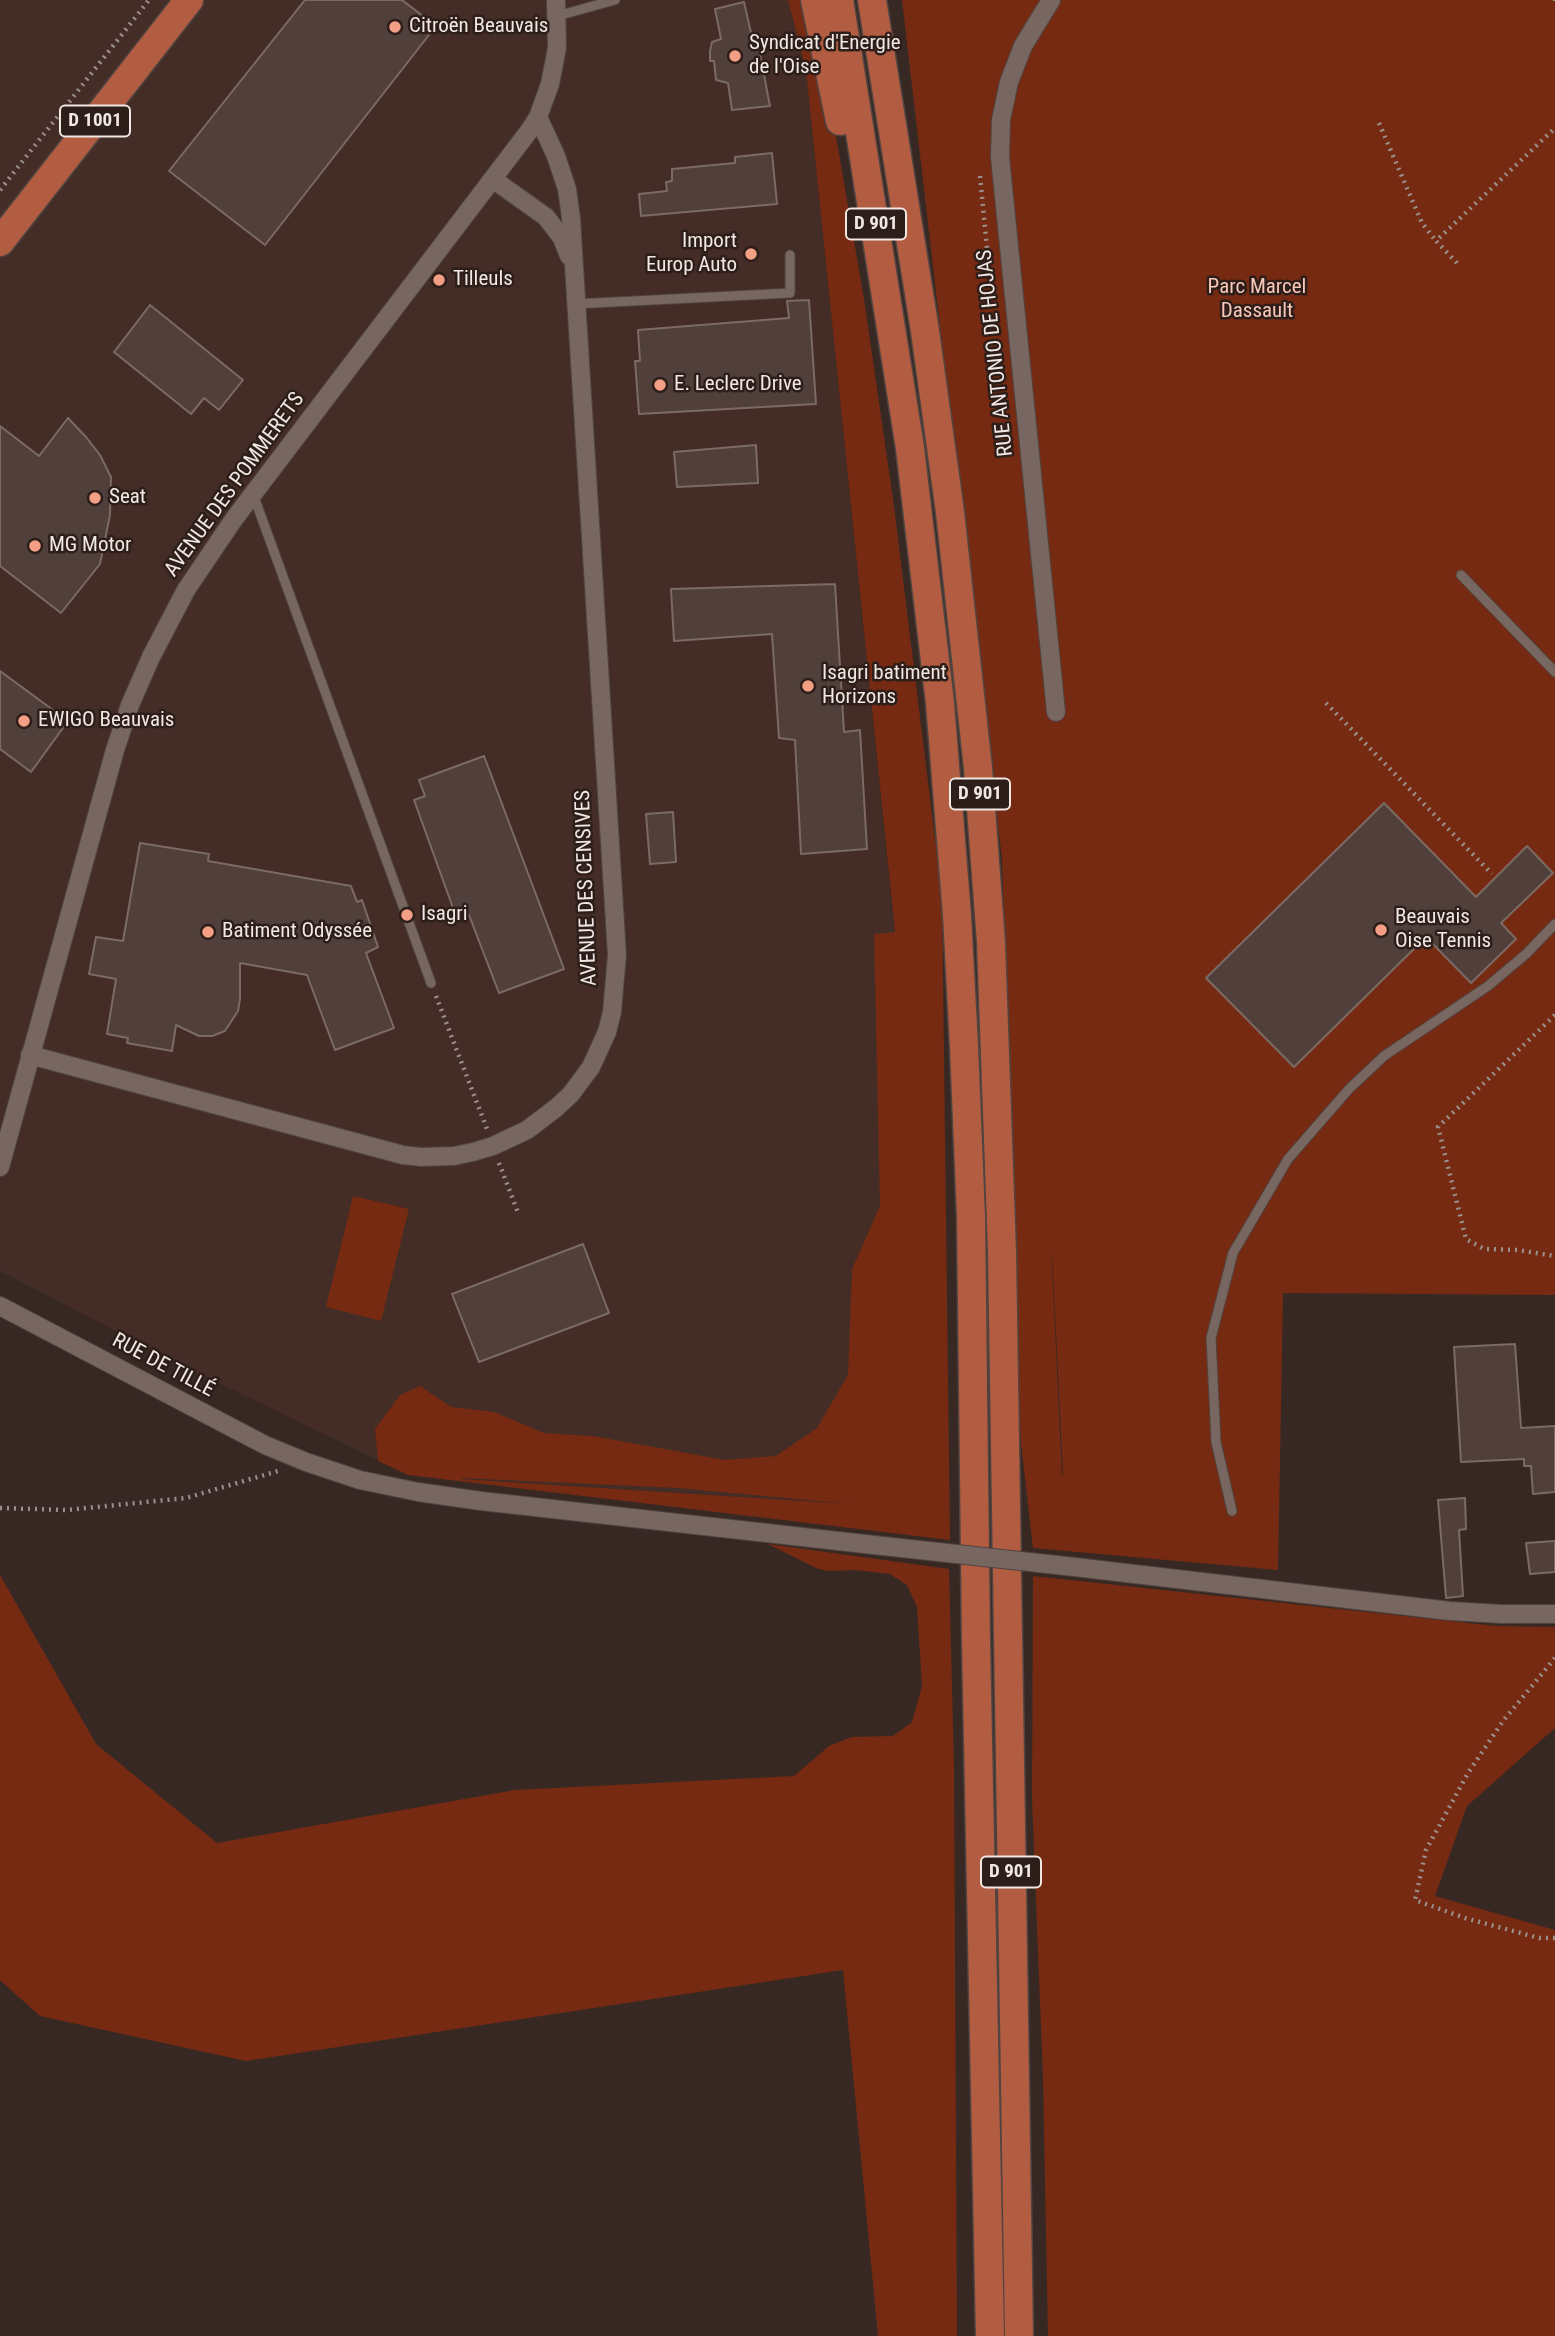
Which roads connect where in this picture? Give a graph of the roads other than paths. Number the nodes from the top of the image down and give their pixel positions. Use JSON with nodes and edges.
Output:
{"nodes":[{"id":1,"x":172,"y":0,"type":"edge"},
{"id":2,"x":189,"y":0,"type":"edge"},
{"id":3,"x":615,"y":0,"type":"edge"},
{"id":4,"x":815,"y":0,"type":"edge"},
{"id":5,"x":839,"y":0,"type":"edge"},
{"id":6,"x":872,"y":0,"type":"edge"},
{"id":7,"x":891,"y":0,"type":"edge"},
{"id":8,"x":1051,"y":0,"type":"edge"},
{"id":9,"x":557,"y":8,"type":"edge"},
{"id":10,"x":538,"y":117,"type":"junction"},
{"id":11,"x":494,"y":180,"type":"junction"},
{"id":12,"x":901,"y":180,"type":"junction"},
{"id":13,"x":0,"y":220,"type":"edge"},
{"id":14,"x":0,"y":242,"type":"edge"},
{"id":15,"x":790,"y":255,"type":"dead end"},
{"id":16,"x":573,"y":266,"type":"junction"},
{"id":17,"x":575,"y":304,"type":"junction"},
{"id":18,"x":910,"y":448,"type":"junction"},
{"id":19,"x":252,"y":493,"type":"junction"},
{"id":20,"x":1461,"y":575,"type":"dead end"},
{"id":21,"x":1555,"y":672,"type":"edge"},
{"id":22,"x":1056,"y":712,"type":"dead end"},
{"id":23,"x":1555,"y":924,"type":"edge"},
{"id":24,"x":431,"y":983,"type":"road end"},
{"id":25,"x":30,"y":1055,"type":"junction"},
{"id":26,"x":0,"y":1167,"type":"edge"},
{"id":27,"x":0,"y":1306,"type":"edge"},
{"id":28,"x":1232,"y":1511,"type":"dead end"},
{"id":29,"x":1555,"y":1614,"type":"edge"},
{"id":30,"x":989,"y":2336,"type":"edge"},
{"id":31,"x":1019,"y":2336,"type":"edge"}],
"edges":[{"from":1,"to":13,"type":"main road","number":"D 1001"},
{"from":2,"to":14,"type":"main road","number":"D 1001"},
{"from":3,"to":9,"type":"lane"},
{"from":4,"to":18,"type":"main road"},
{"from":5,"to":18,"type":"main road","number":"D 901"},
{"from":6,"to":12,"type":"main road","number":"D 901"},
{"from":7,"to":12,"type":"main road"},
{"from":8,"to":22,"type":"street","name":"RUE ANTONIO DE HOJAS"},
{"from":9,"to":10,"type":"street","name":"AVENUE DES POMMERETS"},
{"from":10,"to":11,"type":"street","name":"AVENUE DES POMMERETS"},
{"from":10,"to":16,"type":"street","name":"AVENUE DES CENSIVES"},
{"from":11,"to":16,"type":"street","name":"AVENUE DES CENSIVES"},
{"from":11,"to":19,"type":"street","name":"AVENUE DES POMMERETS"},
{"from":12,"to":31,"type":"main road","number":"D 901"},
{"from":15,"to":17,"type":"lane"},
{"from":16,"to":17,"type":"street","name":"AVENUE DES CENSIVES"},
{"from":17,"to":25,"type":"street","name":"AVENUE DES CENSIVES"},
{"from":18,"to":30,"type":"main road","number":"D 901"},
{"from":19,"to":24,"type":"lane"},
{"from":19,"to":25,"type":"street","name":"AVENUE DES POMMERETS"},
{"from":20,"to":21,"type":"lane"},
{"from":23,"to":28,"type":"lane"},
{"from":25,"to":26,"type":"street","name":"AVENUE DES POMMERETS"},
{"from":27,"to":29,"type":"street","name":"RUE DE TILLÉ","bridge":true}]}
